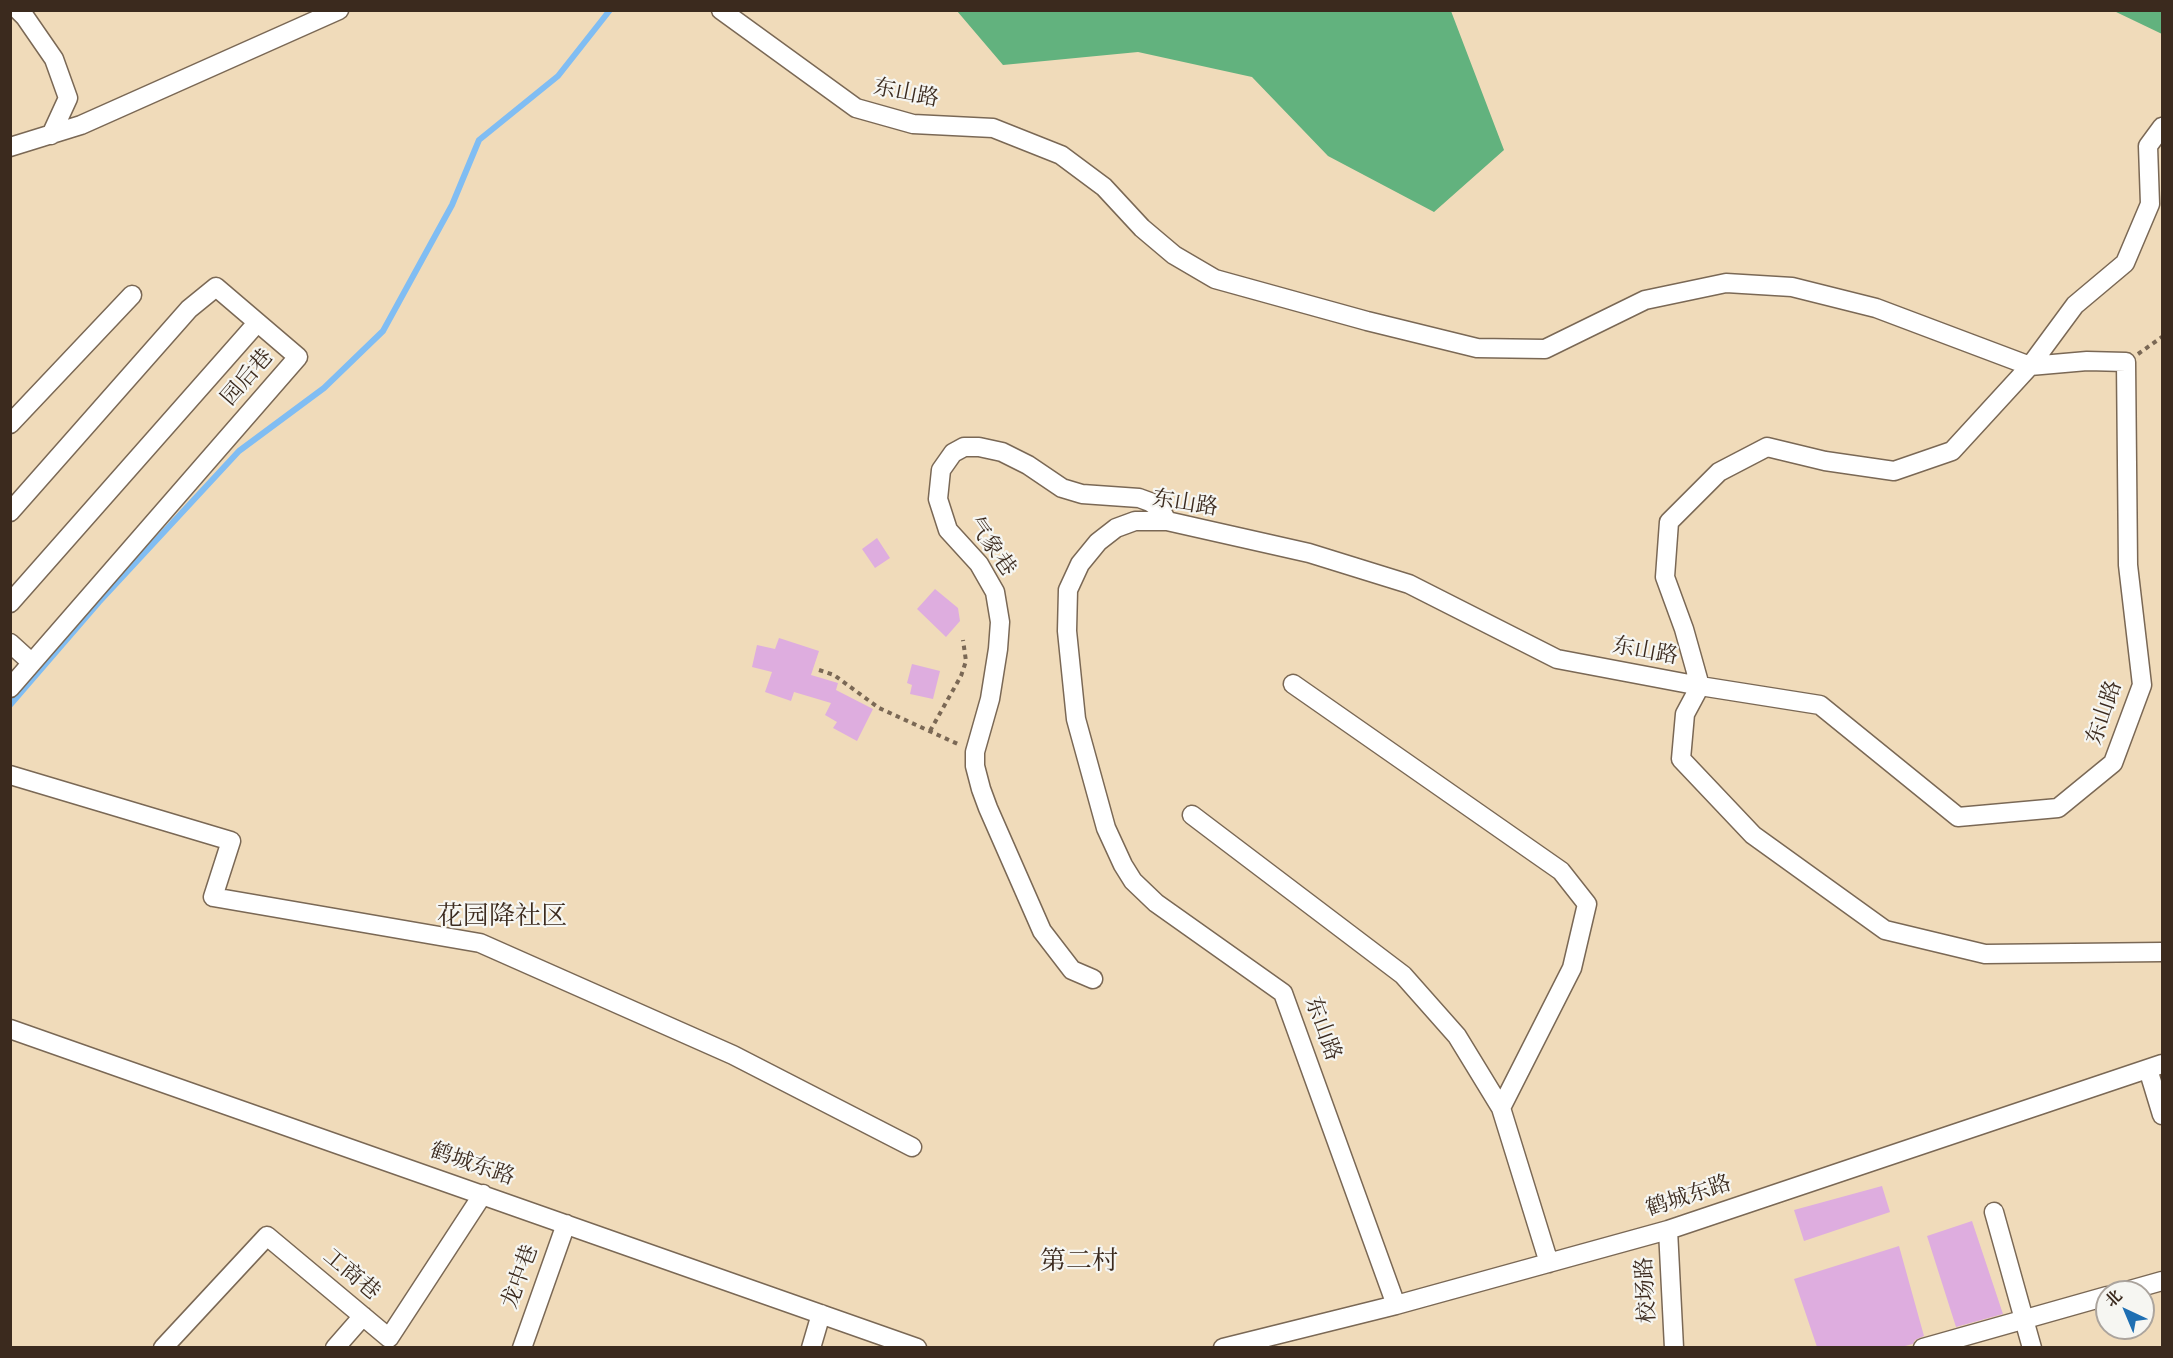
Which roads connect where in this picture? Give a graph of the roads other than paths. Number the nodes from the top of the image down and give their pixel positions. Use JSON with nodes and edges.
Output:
{"nodes":[{"id":1,"x":18,"y":10,"type":"edge"},
{"id":2,"x":339,"y":10,"type":"edge"},
{"id":3,"x":722,"y":10,"type":"edge"},
{"id":4,"x":2163,"y":127,"type":"edge"},
{"id":5,"x":51,"y":135,"type":"junction"},
{"id":6,"x":10,"y":147,"type":"edge"},
{"id":7,"x":132,"y":295,"type":"dead end"},
{"id":8,"x":256,"y":322,"type":"junction"},
{"id":9,"x":2030,"y":366,"type":"junction"},
{"id":10,"x":10,"y":424,"type":"edge"},
{"id":11,"x":10,"y":512,"type":"edge"},
{"id":12,"x":1167,"y":521,"type":"junction"},
{"id":13,"x":10,"y":603,"type":"edge"},
{"id":14,"x":10,"y":643,"type":"edge"},
{"id":15,"x":32,"y":663,"type":"junction"},
{"id":16,"x":1293,"y":684,"type":"dead end"},
{"id":17,"x":1700,"y":686,"type":"junction"},
{"id":18,"x":10,"y":688,"type":"edge"},
{"id":19,"x":10,"y":775,"type":"edge"},
{"id":20,"x":1192,"y":815,"type":"dead end"},
{"id":21,"x":2163,"y":952,"type":"edge"},
{"id":22,"x":1093,"y":979,"type":"dead end"},
{"id":23,"x":10,"y":1029,"type":"edge"},
{"id":24,"x":2155,"y":1067,"type":"edge"},
{"id":25,"x":1501,"y":1108,"type":"junction"},
{"id":26,"x":2163,"y":1115,"type":"edge"},
{"id":27,"x":912,"y":1147,"type":"dead end"},
{"id":28,"x":483,"y":1194,"type":"junction"},
{"id":29,"x":1995,"y":1212,"type":"dead end"},
{"id":30,"x":566,"y":1224,"type":"junction"},
{"id":31,"x":1668,"y":1230,"type":"junction"},
{"id":32,"x":1549,"y":1263,"type":"junction"},
{"id":33,"x":2095,"y":1299,"type":"edge"},
{"id":34,"x":1396,"y":1305,"type":"junction"},
{"id":35,"x":821,"y":1314,"type":"junction"},
{"id":36,"x":363,"y":1316,"type":"junction"},
{"id":37,"x":2024,"y":1320,"type":"junction"},
{"id":38,"x":1266,"y":1343,"type":"edge"},
{"id":39,"x":163,"y":1347,"type":"edge"},
{"id":40,"x":335,"y":1347,"type":"edge"},
{"id":41,"x":522,"y":1347,"type":"edge"},
{"id":42,"x":811,"y":1347,"type":"edge"},
{"id":43,"x":917,"y":1347,"type":"edge"},
{"id":44,"x":1223,"y":1347,"type":"edge"},
{"id":45,"x":1674,"y":1347,"type":"edge"},
{"id":46,"x":1923,"y":1347,"type":"edge"},
{"id":47,"x":2032,"y":1347,"type":"edge"}],
"edges":[{"from":1,"to":5,"type":"street"},
{"from":2,"to":5,"type":"street"},
{"from":3,"to":9,"type":"street","name":"东山路"},
{"from":4,"to":9,"type":"street"},
{"from":5,"to":6,"type":"street"},
{"from":7,"to":10,"type":"street"},
{"from":8,"to":11,"type":"street","name":"园后巷"},
{"from":8,"to":13,"type":"street"},
{"from":8,"to":15,"type":"street","name":"园后巷"},
{"from":9,"to":17,"type":"street"},
{"from":9,"to":17,"type":"street","name":"东山路"},
{"from":12,"to":17,"type":"street","name":"东山路"},
{"from":12,"to":22,"type":"street","name":"气象巷"},
{"from":12,"to":34,"type":"street","name":"东山路"},
{"from":14,"to":15,"type":"street"},
{"from":15,"to":18,"type":"street","name":"园后巷"},
{"from":16,"to":25,"type":"street"},
{"from":17,"to":21,"type":"street"},
{"from":19,"to":27,"type":"street"},
{"from":20,"to":25,"type":"street"},
{"from":23,"to":28,"type":"street","name":"鹤城东路"},
{"from":24,"to":26,"type":"street"},
{"from":24,"to":31,"type":"street","name":"鹤城东路"},
{"from":25,"to":32,"type":"street"},
{"from":28,"to":30,"type":"street","name":"鹤城东路"},
{"from":28,"to":36,"type":"street","name":"工商巷"},
{"from":29,"to":37,"type":"street"},
{"from":30,"to":35,"type":"street","name":"鹤城东路"},
{"from":30,"to":41,"type":"street","name":"龙中巷"},
{"from":31,"to":32,"type":"street","name":"鹤城东路"},
{"from":31,"to":45,"type":"street","name":"校场路"},
{"from":32,"to":34,"type":"street","name":"鹤城东路"},
{"from":33,"to":37,"type":"street"},
{"from":34,"to":38,"type":"street","name":"鹤城东路"},
{"from":35,"to":42,"type":"street"},
{"from":35,"to":43,"type":"street","name":"鹤城东路"},
{"from":36,"to":39,"type":"street","name":"工商巷"},
{"from":36,"to":40,"type":"street"},
{"from":37,"to":46,"type":"street"},
{"from":37,"to":47,"type":"street"},
{"from":38,"to":44,"type":"street","name":"鹤城东路"}]}
